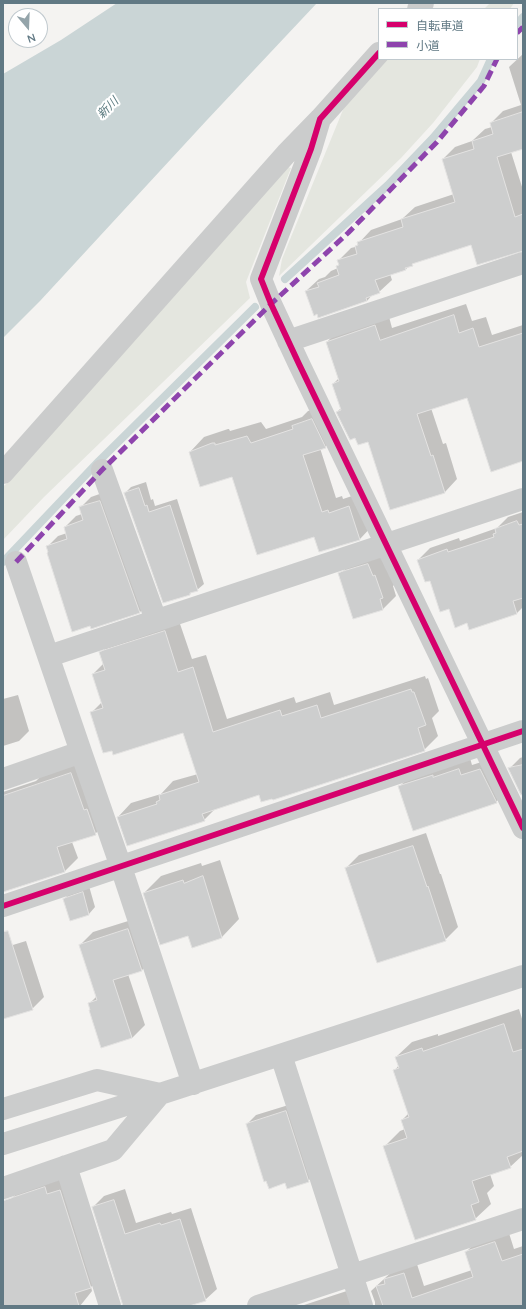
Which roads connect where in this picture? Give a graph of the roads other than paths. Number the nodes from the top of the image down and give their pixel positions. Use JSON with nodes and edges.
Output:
{"nodes":[{"id":1,"x":378,"y":53,"type":"edge"},
{"id":2,"x":320,"y":119,"type":"junction"},
{"id":3,"x":523,"y":263,"type":"edge"},
{"id":4,"x":288,"y":341,"type":"junction"},
{"id":5,"x":102,"y":470,"type":"dead end"},
{"id":6,"x":3,"y":473,"type":"edge"},
{"id":7,"x":523,"y":499,"type":"edge"},
{"id":8,"x":386,"y":544,"type":"junction"},
{"id":9,"x":16,"y":562,"type":"dead end"},
{"id":10,"x":156,"y":620,"type":"junction"},
{"id":11,"x":49,"y":656,"type":"junction"},
{"id":12,"x":523,"y":731,"type":"edge"},
{"id":13,"x":483,"y":744,"type":"junction"},
{"id":14,"x":81,"y":752,"type":"junction"},
{"id":15,"x":3,"y":779,"type":"edge"},
{"id":16,"x":523,"y":828,"type":"edge"},
{"id":17,"x":121,"y":867,"type":"junction"},
{"id":18,"x":3,"y":906,"type":"edge"},
{"id":19,"x":523,"y":976,"type":"edge"},
{"id":20,"x":280,"y":1055,"type":"junction"},
{"id":21,"x":193,"y":1084,"type":"junction"},
{"id":22,"x":160,"y":1094,"type":"junction"},
{"id":23,"x":3,"y":1109,"type":"edge"},
{"id":24,"x":3,"y":1144,"type":"edge"},
{"id":25,"x":66,"y":1166,"type":"junction"},
{"id":26,"x":3,"y":1188,"type":"edge"},
{"id":27,"x":523,"y":1219,"type":"edge"},
{"id":28,"x":352,"y":1276,"type":"junction"},
{"id":29,"x":110,"y":1306,"type":"edge"},
{"id":30,"x":258,"y":1306,"type":"edge"},
{"id":31,"x":362,"y":1306,"type":"edge"}],
"edges":[{"from":1,"to":2,"type":"street"},
{"from":2,"to":4,"type":"street"},
{"from":2,"to":6,"type":"street"},
{"from":3,"to":4,"type":"street"},
{"from":4,"to":8,"type":"street"},
{"from":5,"to":10,"type":"street"},
{"from":7,"to":8,"type":"street"},
{"from":8,"to":10,"type":"street"},
{"from":8,"to":13,"type":"street"},
{"from":9,"to":11,"type":"street"},
{"from":10,"to":11,"type":"street"},
{"from":11,"to":14,"type":"street"},
{"from":12,"to":13,"type":"street"},
{"from":13,"to":16,"type":"street"},
{"from":13,"to":17,"type":"street"},
{"from":14,"to":15,"type":"street"},
{"from":14,"to":17,"type":"street"},
{"from":17,"to":18,"type":"street"},
{"from":17,"to":21,"type":"street"},
{"from":19,"to":20,"type":"street"},
{"from":20,"to":21,"type":"street"},
{"from":20,"to":28,"type":"street"},
{"from":21,"to":22,"type":"street"},
{"from":22,"to":23,"type":"street"},
{"from":22,"to":24,"type":"street"},
{"from":22,"to":25,"type":"street"},
{"from":25,"to":26,"type":"street"},
{"from":25,"to":29,"type":"street"},
{"from":27,"to":28,"type":"street"},
{"from":28,"to":30,"type":"street"},
{"from":28,"to":31,"type":"street"}]}
